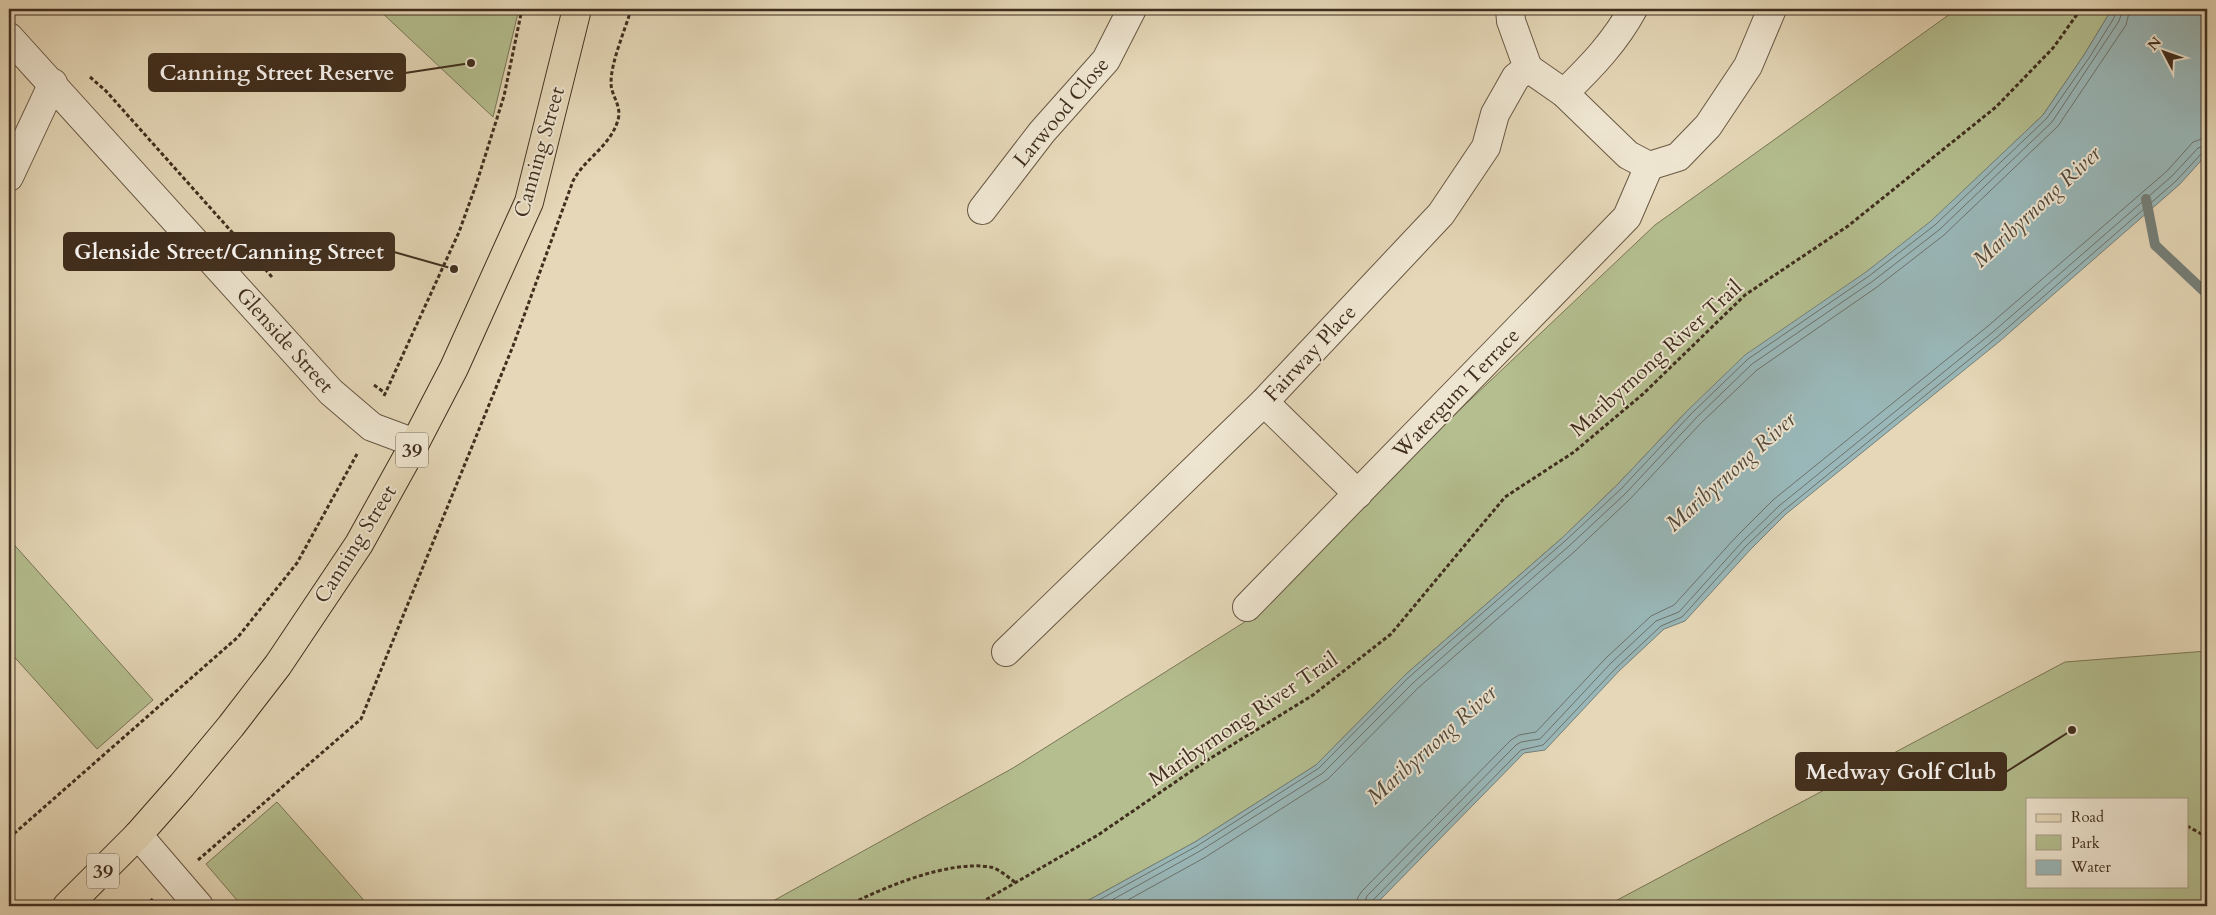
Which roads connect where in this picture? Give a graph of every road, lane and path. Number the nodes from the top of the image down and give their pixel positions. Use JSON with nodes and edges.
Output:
{"nodes":[{"id":1,"x":522,"y":9,"type":"edge"},
{"id":2,"x":577,"y":9,"type":"edge"},
{"id":3,"x":631,"y":9,"type":"edge"},
{"id":4,"x":1132,"y":9,"type":"edge"},
{"id":5,"x":1510,"y":9,"type":"edge"},
{"id":6,"x":1633,"y":9,"type":"edge"},
{"id":7,"x":1772,"y":9,"type":"edge"},
{"id":8,"x":2081,"y":9,"type":"edge"},
{"id":9,"x":9,"y":37,"type":"edge"},
{"id":10,"x":1528,"y":68,"type":"junction"},
{"id":11,"x":53,"y":83,"type":"junction"},
{"id":12,"x":1564,"y":93,"type":"junction"},
{"id":13,"x":1649,"y":166,"type":"junction"},
{"id":14,"x":9,"y":177,"type":"edge"},
{"id":15,"x":982,"y":210,"type":"dead end"},
{"id":16,"x":1264,"y":402,"type":"junction"},
{"id":17,"x":372,"y":427,"type":"junction"},
{"id":18,"x":416,"y":443,"type":"junction"},
{"id":19,"x":1358,"y":494,"type":"junction"},
{"id":20,"x":1246,"y":607,"type":"dead end"},
{"id":21,"x":1006,"y":652,"type":"dead end"},
{"id":22,"x":2188,"y":827,"type":"edge"},
{"id":23,"x":138,"y":835,"type":"junction"},
{"id":24,"x":9,"y":838,"type":"edge"},
{"id":25,"x":2207,"y":838,"type":"edge"},
{"id":26,"x":177,"y":879,"type":"junction"},
{"id":27,"x":1016,"y":883,"type":"junction"},
{"id":28,"x":68,"y":906,"type":"edge"},
{"id":29,"x":145,"y":906,"type":"edge"},
{"id":30,"x":199,"y":906,"type":"edge"},
{"id":31,"x":847,"y":906,"type":"edge"},
{"id":32,"x":975,"y":906,"type":"edge"}],
"edges":[{"from":1,"to":17,"type":"path"},
{"from":2,"to":18,"type":"main road","name":"Canning Street","number":"39"},
{"from":3,"to":26,"type":"path"},
{"from":4,"to":15,"type":"street","name":"Larwood Close"},
{"from":5,"to":10,"type":"street"},
{"from":6,"to":12,"type":"street"},
{"from":7,"to":13,"type":"street"},
{"from":8,"to":27,"type":"path","name":"Maribyrnong River Trail"},
{"from":9,"to":11,"type":"street","name":"Glenside Street"},
{"from":10,"to":12,"type":"street"},
{"from":10,"to":16,"type":"street","name":"Fairway Place"},
{"from":11,"to":14,"type":"street"},
{"from":11,"to":17,"type":"street","name":"Glenside Street"},
{"from":12,"to":13,"type":"street"},
{"from":13,"to":19,"type":"street","name":"Watergum Terrace"},
{"from":16,"to":19,"type":"street"},
{"from":16,"to":21,"type":"street","name":"Fairway Place"},
{"from":17,"to":18,"type":"street","name":"Glenside Street"},
{"from":17,"to":24,"type":"path"},
{"from":18,"to":23,"type":"main road","name":"Canning Street","number":"39"},
{"from":19,"to":20,"type":"street","name":"Watergum Terrace"},
{"from":22,"to":25,"type":"path"},
{"from":23,"to":26,"type":"street"},
{"from":23,"to":28,"type":"main road","name":"Canning Street","number":"39"},
{"from":26,"to":29,"type":"path"},
{"from":26,"to":30,"type":"street"},
{"from":27,"to":31,"type":"path"},
{"from":27,"to":32,"type":"path","name":"Maribyrnong River Trail"}]}
